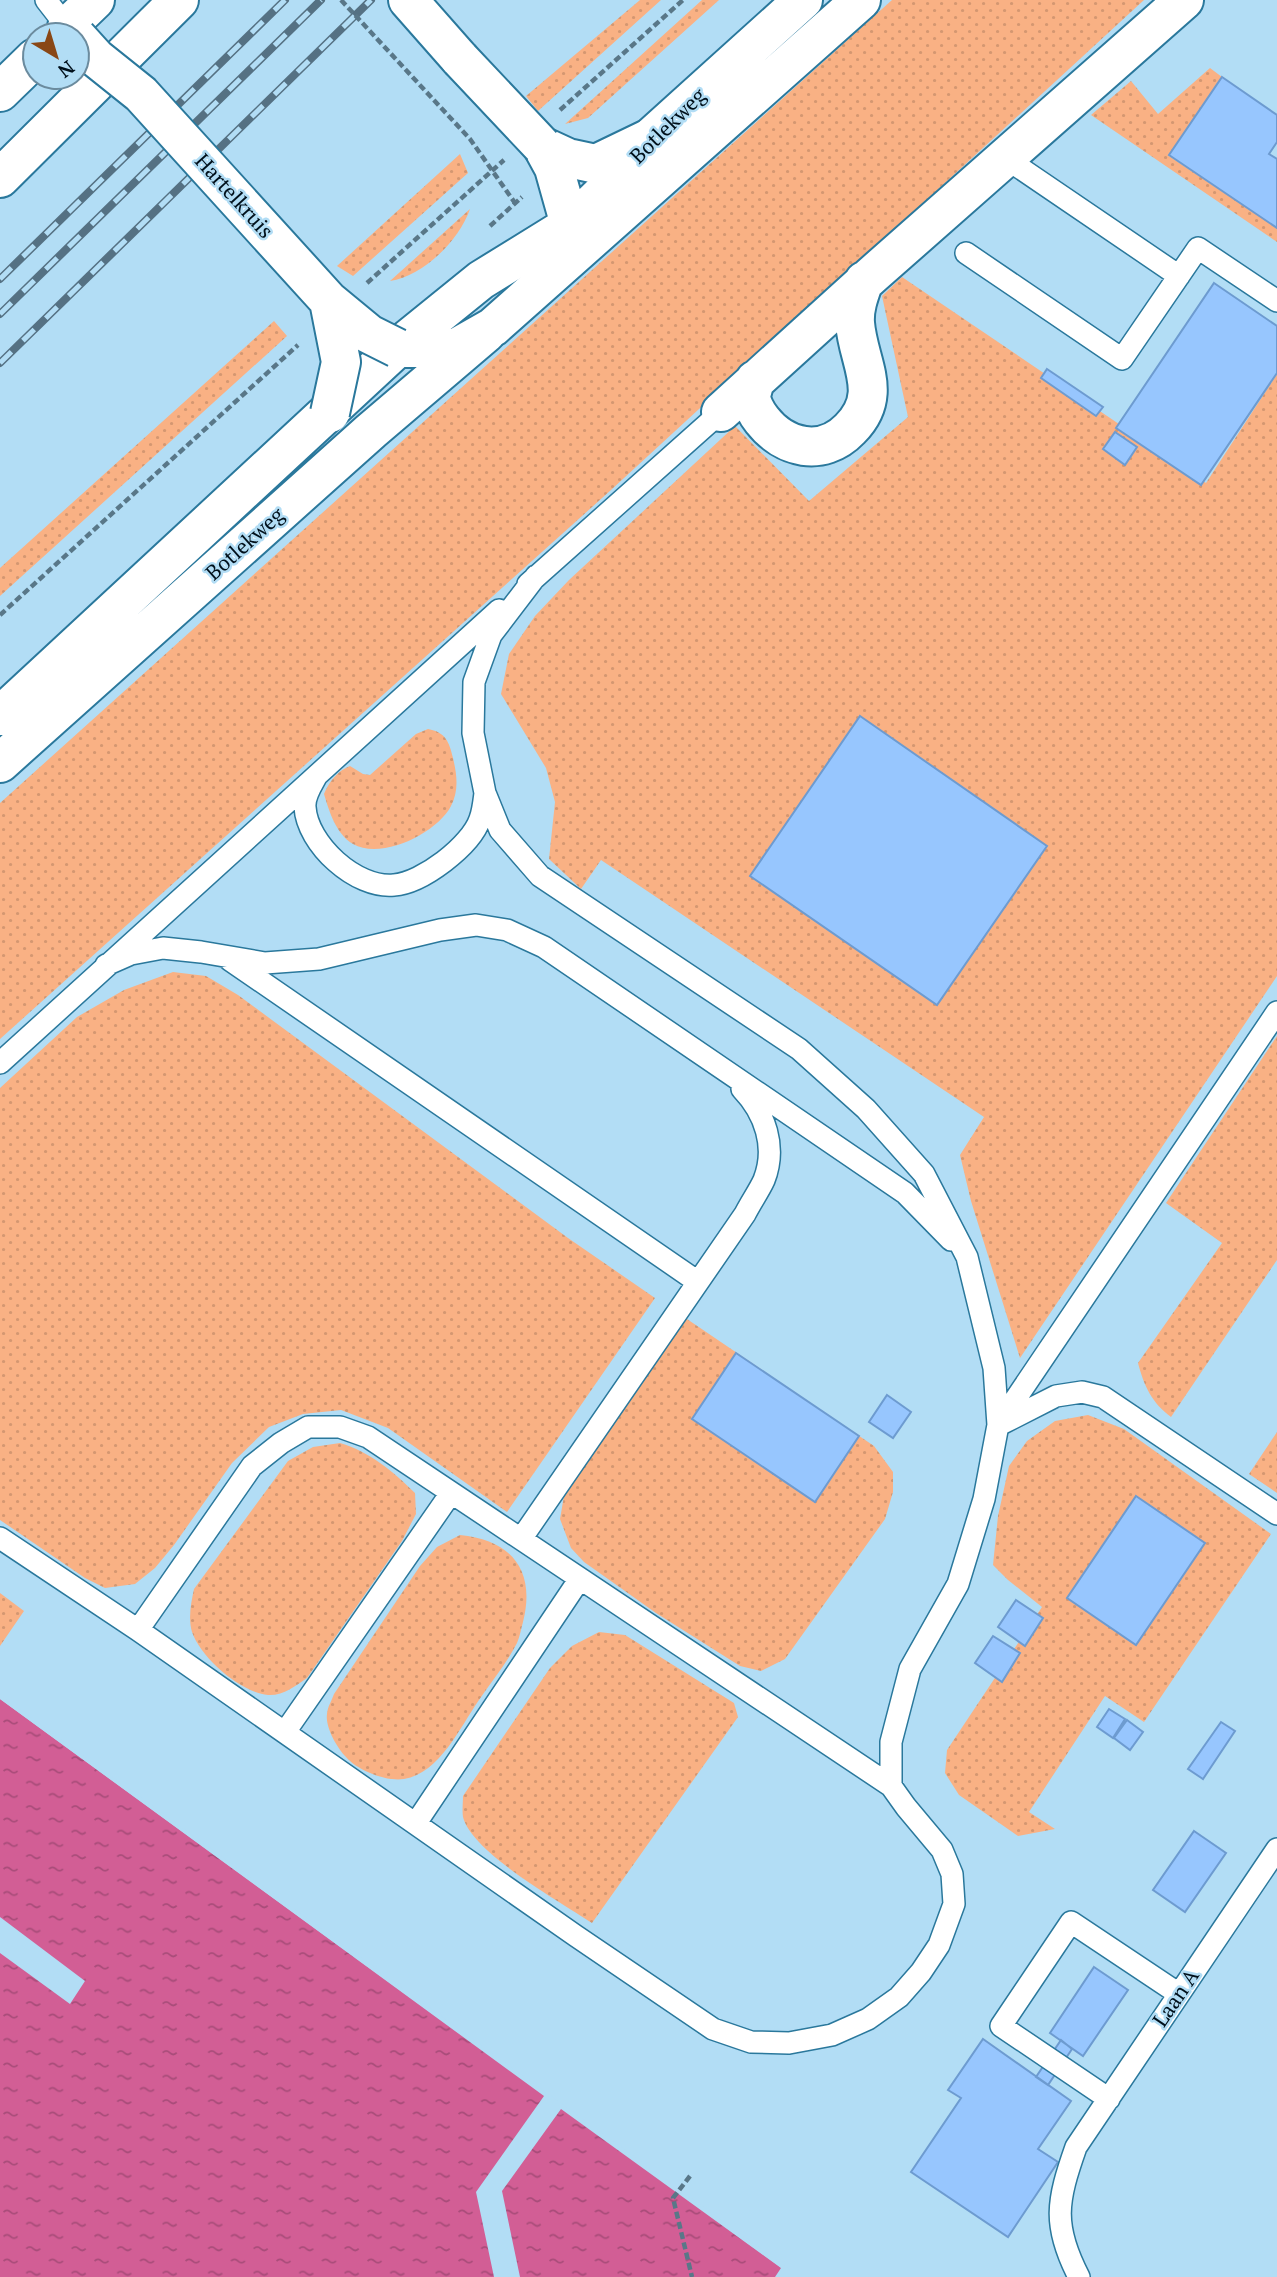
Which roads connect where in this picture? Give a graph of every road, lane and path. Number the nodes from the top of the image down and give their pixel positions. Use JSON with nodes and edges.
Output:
{"nodes":[{"id":1,"x":95,"y":0,"type":"edge"},
{"id":2,"x":179,"y":0,"type":"edge"},
{"id":3,"x":341,"y":0,"type":"edge"},
{"id":4,"x":408,"y":0,"type":"edge"},
{"id":5,"x":803,"y":0,"type":"edge"},
{"id":6,"x":861,"y":0,"type":"edge"},
{"id":7,"x":1184,"y":0,"type":"edge"},
{"id":8,"x":72,"y":21,"type":"edge"},
{"id":9,"x":91,"y":53,"type":"edge"},
{"id":10,"x":21,"y":72,"type":"edge"},
{"id":11,"x":0,"y":92,"type":"edge"},
{"id":12,"x":650,"y":138,"type":"junction"},
{"id":13,"x":542,"y":146,"type":"junction"},
{"id":14,"x":1004,"y":157,"type":"junction"},
{"id":15,"x":0,"y":178,"type":"edge"},
{"id":16,"x":515,"y":203,"type":"dead end"},
{"id":17,"x":570,"y":225,"type":"junction"},
{"id":18,"x":966,"y":253,"type":"dead end"},
{"id":19,"x":1179,"y":276,"type":"junction"},
{"id":20,"x":864,"y":281,"type":"junction"},
{"id":21,"x":330,"y":301,"type":"junction"},
{"id":22,"x":1277,"y":301,"type":"edge"},
{"id":23,"x":493,"y":327,"type":"junction"},
{"id":24,"x":397,"y":348,"type":"junction"},
{"id":25,"x":755,"y":380,"type":"junction"},
{"id":26,"x":330,"y":412,"type":"junction"},
{"id":27,"x":721,"y":412,"type":"joint"},
{"id":28,"x":536,"y":576,"type":"junction"},
{"id":29,"x":0,"y":716,"type":"edge"},
{"id":30,"x":0,"y":763,"type":"edge"},
{"id":31,"x":318,"y":772,"type":"junction"},
{"id":32,"x":485,"y":793,"type":"junction"},
{"id":33,"x":223,"y":956,"type":"junction"},
{"id":34,"x":106,"y":965,"type":"junction"},
{"id":35,"x":1277,"y":1012,"type":"edge"},
{"id":36,"x":0,"y":1063,"type":"edge"},
{"id":37,"x":724,"y":1070,"type":"junction"},
{"id":38,"x":967,"y":1257,"type":"junction"},
{"id":39,"x":698,"y":1282,"type":"junction"},
{"id":40,"x":998,"y":1425,"type":"junction"},
{"id":41,"x":451,"y":1493,"type":"junction"},
{"id":42,"x":1277,"y":1514,"type":"edge"},
{"id":43,"x":0,"y":1538,"type":"edge"},
{"id":44,"x":521,"y":1539,"type":"junction"},
{"id":45,"x":579,"y":1580,"type":"junction"},
{"id":46,"x":138,"y":1629,"type":"junction"},
{"id":47,"x":285,"y":1732,"type":"junction"},
{"id":48,"x":891,"y":1786,"type":"junction"},
{"id":49,"x":416,"y":1823,"type":"junction"},
{"id":50,"x":1277,"y":1849,"type":"edge"},
{"id":51,"x":1179,"y":1994,"type":"junction"},
{"id":52,"x":1109,"y":2099,"type":"junction"},
{"id":53,"x":690,"y":2176,"type":"dead end"},
{"id":54,"x":692,"y":2277,"type":"edge"},
{"id":55,"x":1079,"y":2277,"type":"edge"}],
"edges":[{"from":1,"to":8,"type":"main road","name":"Hartelkruis"},
{"from":2,"to":15,"type":"main road"},
{"from":3,"to":16,"type":"path","bridge":true},
{"from":4,"to":13,"type":"main road","bridge":true},
{"from":5,"to":12,"type":"main road","name":"Botlekweg"},
{"from":6,"to":23,"type":"main road","name":"Botlekweg"},
{"from":7,"to":14,"type":"main road"},
{"from":9,"to":21,"type":"main road","name":"Hartelkruis","bridge":true},
{"from":10,"to":11,"type":"main road"},
{"from":12,"to":13,"type":"main road"},
{"from":12,"to":17,"type":"main road","name":"Botlekweg"},
{"from":13,"to":17,"type":"main road"},
{"from":14,"to":19,"type":"lane"},
{"from":14,"to":20,"type":"main road"},
{"from":17,"to":23,"type":"main road"},
{"from":17,"to":24,"type":"main road","name":"Botlekweg"},
{"from":18,"to":19,"type":"lane"},
{"from":19,"to":22,"type":"lane"},
{"from":20,"to":25,"type":"main road"},
{"from":20,"to":25,"type":"main road"},
{"from":21,"to":24,"type":"main road","name":"Hartelkruis","bridge":true},
{"from":21,"to":26,"type":"main road","bridge":true},
{"from":23,"to":24,"type":"main road","name":"Botlekweg"},
{"from":23,"to":30,"type":"main road","name":"Botlekweg"},
{"from":24,"to":26,"type":"main road","name":"Botlekweg"},
{"from":25,"to":27,"type":"main road"},
{"from":26,"to":29,"type":"main road","name":"Botlekweg"},
{"from":27,"to":28,"type":"lane"},
{"from":28,"to":31,"type":"lane"},
{"from":28,"to":32,"type":"lane"},
{"from":31,"to":32,"type":"lane"},
{"from":31,"to":34,"type":"lane"},
{"from":32,"to":38,"type":"lane"},
{"from":33,"to":34,"type":"lane"},
{"from":33,"to":37,"type":"lane"},
{"from":33,"to":39,"type":"lane"},
{"from":34,"to":36,"type":"lane"},
{"from":35,"to":40,"type":"lane"},
{"from":37,"to":38,"type":"lane"},
{"from":37,"to":39,"type":"lane"},
{"from":38,"to":40,"type":"lane"},
{"from":39,"to":44,"type":"lane"},
{"from":40,"to":42,"type":"lane"},
{"from":40,"to":48,"type":"lane"},
{"from":41,"to":44,"type":"lane"},
{"from":41,"to":46,"type":"lane"},
{"from":41,"to":47,"type":"lane"},
{"from":43,"to":46,"type":"lane"},
{"from":44,"to":45,"type":"lane"},
{"from":45,"to":48,"type":"lane"},
{"from":45,"to":49,"type":"lane"},
{"from":46,"to":47,"type":"lane"},
{"from":47,"to":49,"type":"lane"},
{"from":48,"to":49,"type":"lane"},
{"from":50,"to":51,"type":"lane","name":"Laan A"},
{"from":51,"to":52,"type":"lane","name":"Laan A"},
{"from":51,"to":52,"type":"lane"},
{"from":52,"to":55,"type":"lane","name":"Laan A"},
{"from":53,"to":54,"type":"path"}]}
